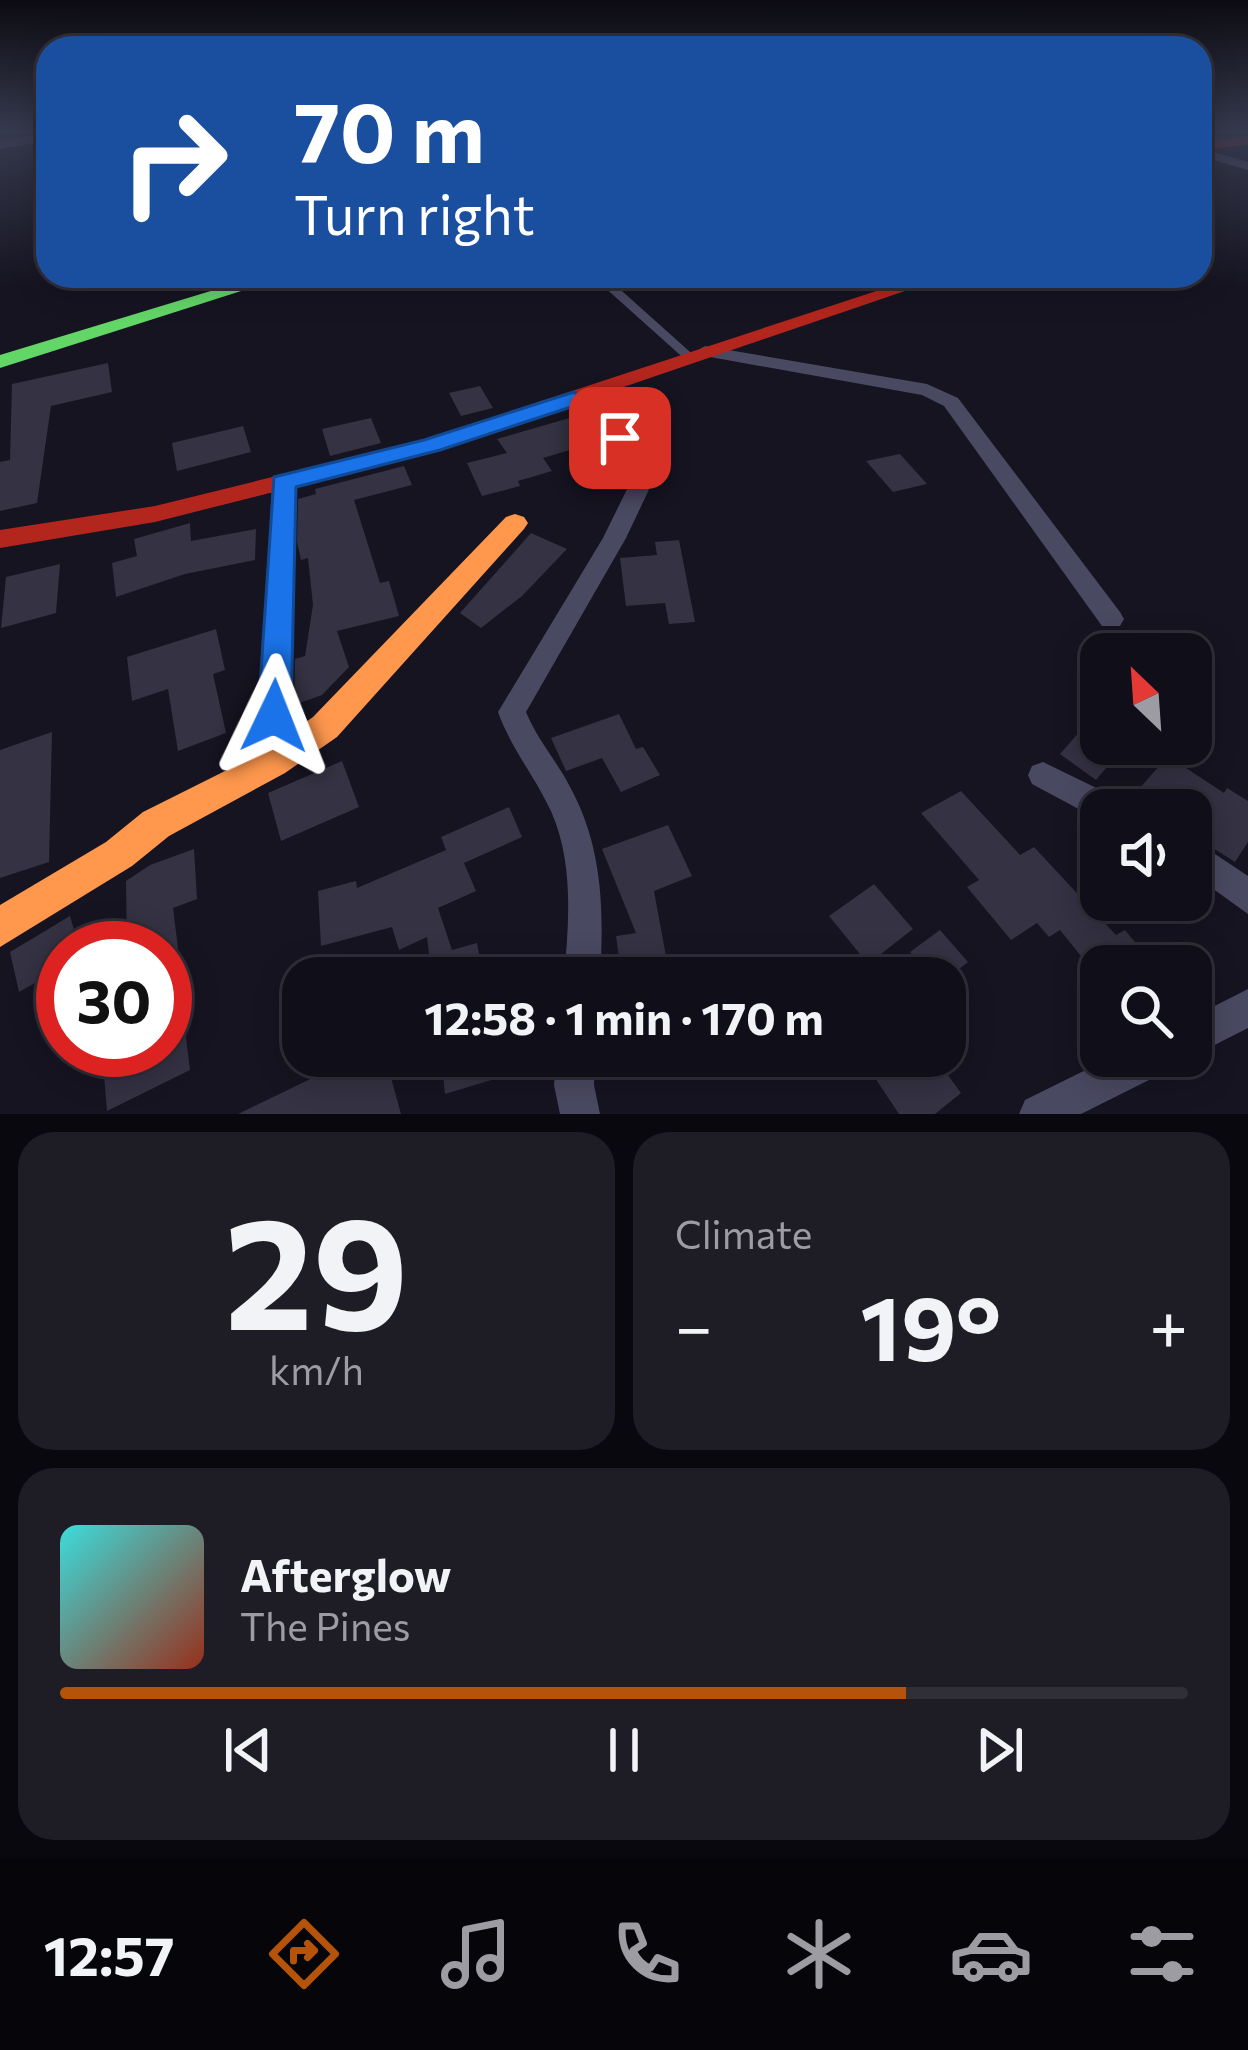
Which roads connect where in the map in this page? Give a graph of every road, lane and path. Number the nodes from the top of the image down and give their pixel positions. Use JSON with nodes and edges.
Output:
{"nodes":[{"id":1,"x":195,"y":288,"type":"edge"},
{"id":2,"x":240,"y":288,"type":"edge"},
{"id":3,"x":613,"y":288,"type":"dead end"},
{"id":4,"x":903,"y":288,"type":"edge"},
{"id":5,"x":0,"y":348,"type":"edge"},
{"id":6,"x":697,"y":354,"type":"junction"},
{"id":7,"x":0,"y":362,"type":"edge"},
{"id":8,"x":574,"y":398,"type":"junction"},
{"id":9,"x":283,"y":482,"type":"junction"},
{"id":10,"x":515,"y":524,"type":"dead end"},
{"id":11,"x":0,"y":539,"type":"edge"},
{"id":12,"x":1111,"y":619,"type":"dead end"},
{"id":13,"x":273,"y":763,"type":"junction"},
{"id":14,"x":1043,"y":775,"type":"dead end"},
{"id":15,"x":1080,"y":794,"type":"edge"},
{"id":16,"x":1212,"y":869,"type":"edge"},
{"id":17,"x":1248,"y":897,"type":"edge"},
{"id":18,"x":0,"y":927,"type":"edge"},
{"id":19,"x":584,"y":957,"type":"edge"},
{"id":20,"x":1248,"y":1008,"type":"edge"},
{"id":21,"x":1212,"y":1027,"type":"edge"},
{"id":22,"x":575,"y":1077,"type":"edge"},
{"id":23,"x":1113,"y":1077,"type":"edge"},
{"id":24,"x":580,"y":1114,"type":"edge"},
{"id":25,"x":1039,"y":1114,"type":"edge"}],
"edges":[{"from":1,"to":5,"type":"street"},
{"from":2,"to":7,"type":"street"},
{"from":3,"to":6,"type":"lane"},
{"from":4,"to":6,"type":"street"},
{"from":6,"to":8,"type":"street"},
{"from":6,"to":12,"type":"street"},
{"from":8,"to":9,"type":"street"},
{"from":8,"to":19,"type":"street"},
{"from":9,"to":11,"type":"street"},
{"from":9,"to":13,"type":"street"},
{"from":10,"to":13,"type":"street"},
{"from":13,"to":18,"type":"street"},
{"from":14,"to":15,"type":"street"},
{"from":16,"to":17,"type":"street"},
{"from":20,"to":21,"type":"street"},
{"from":22,"to":24,"type":"street"},
{"from":23,"to":25,"type":"street"}]}
